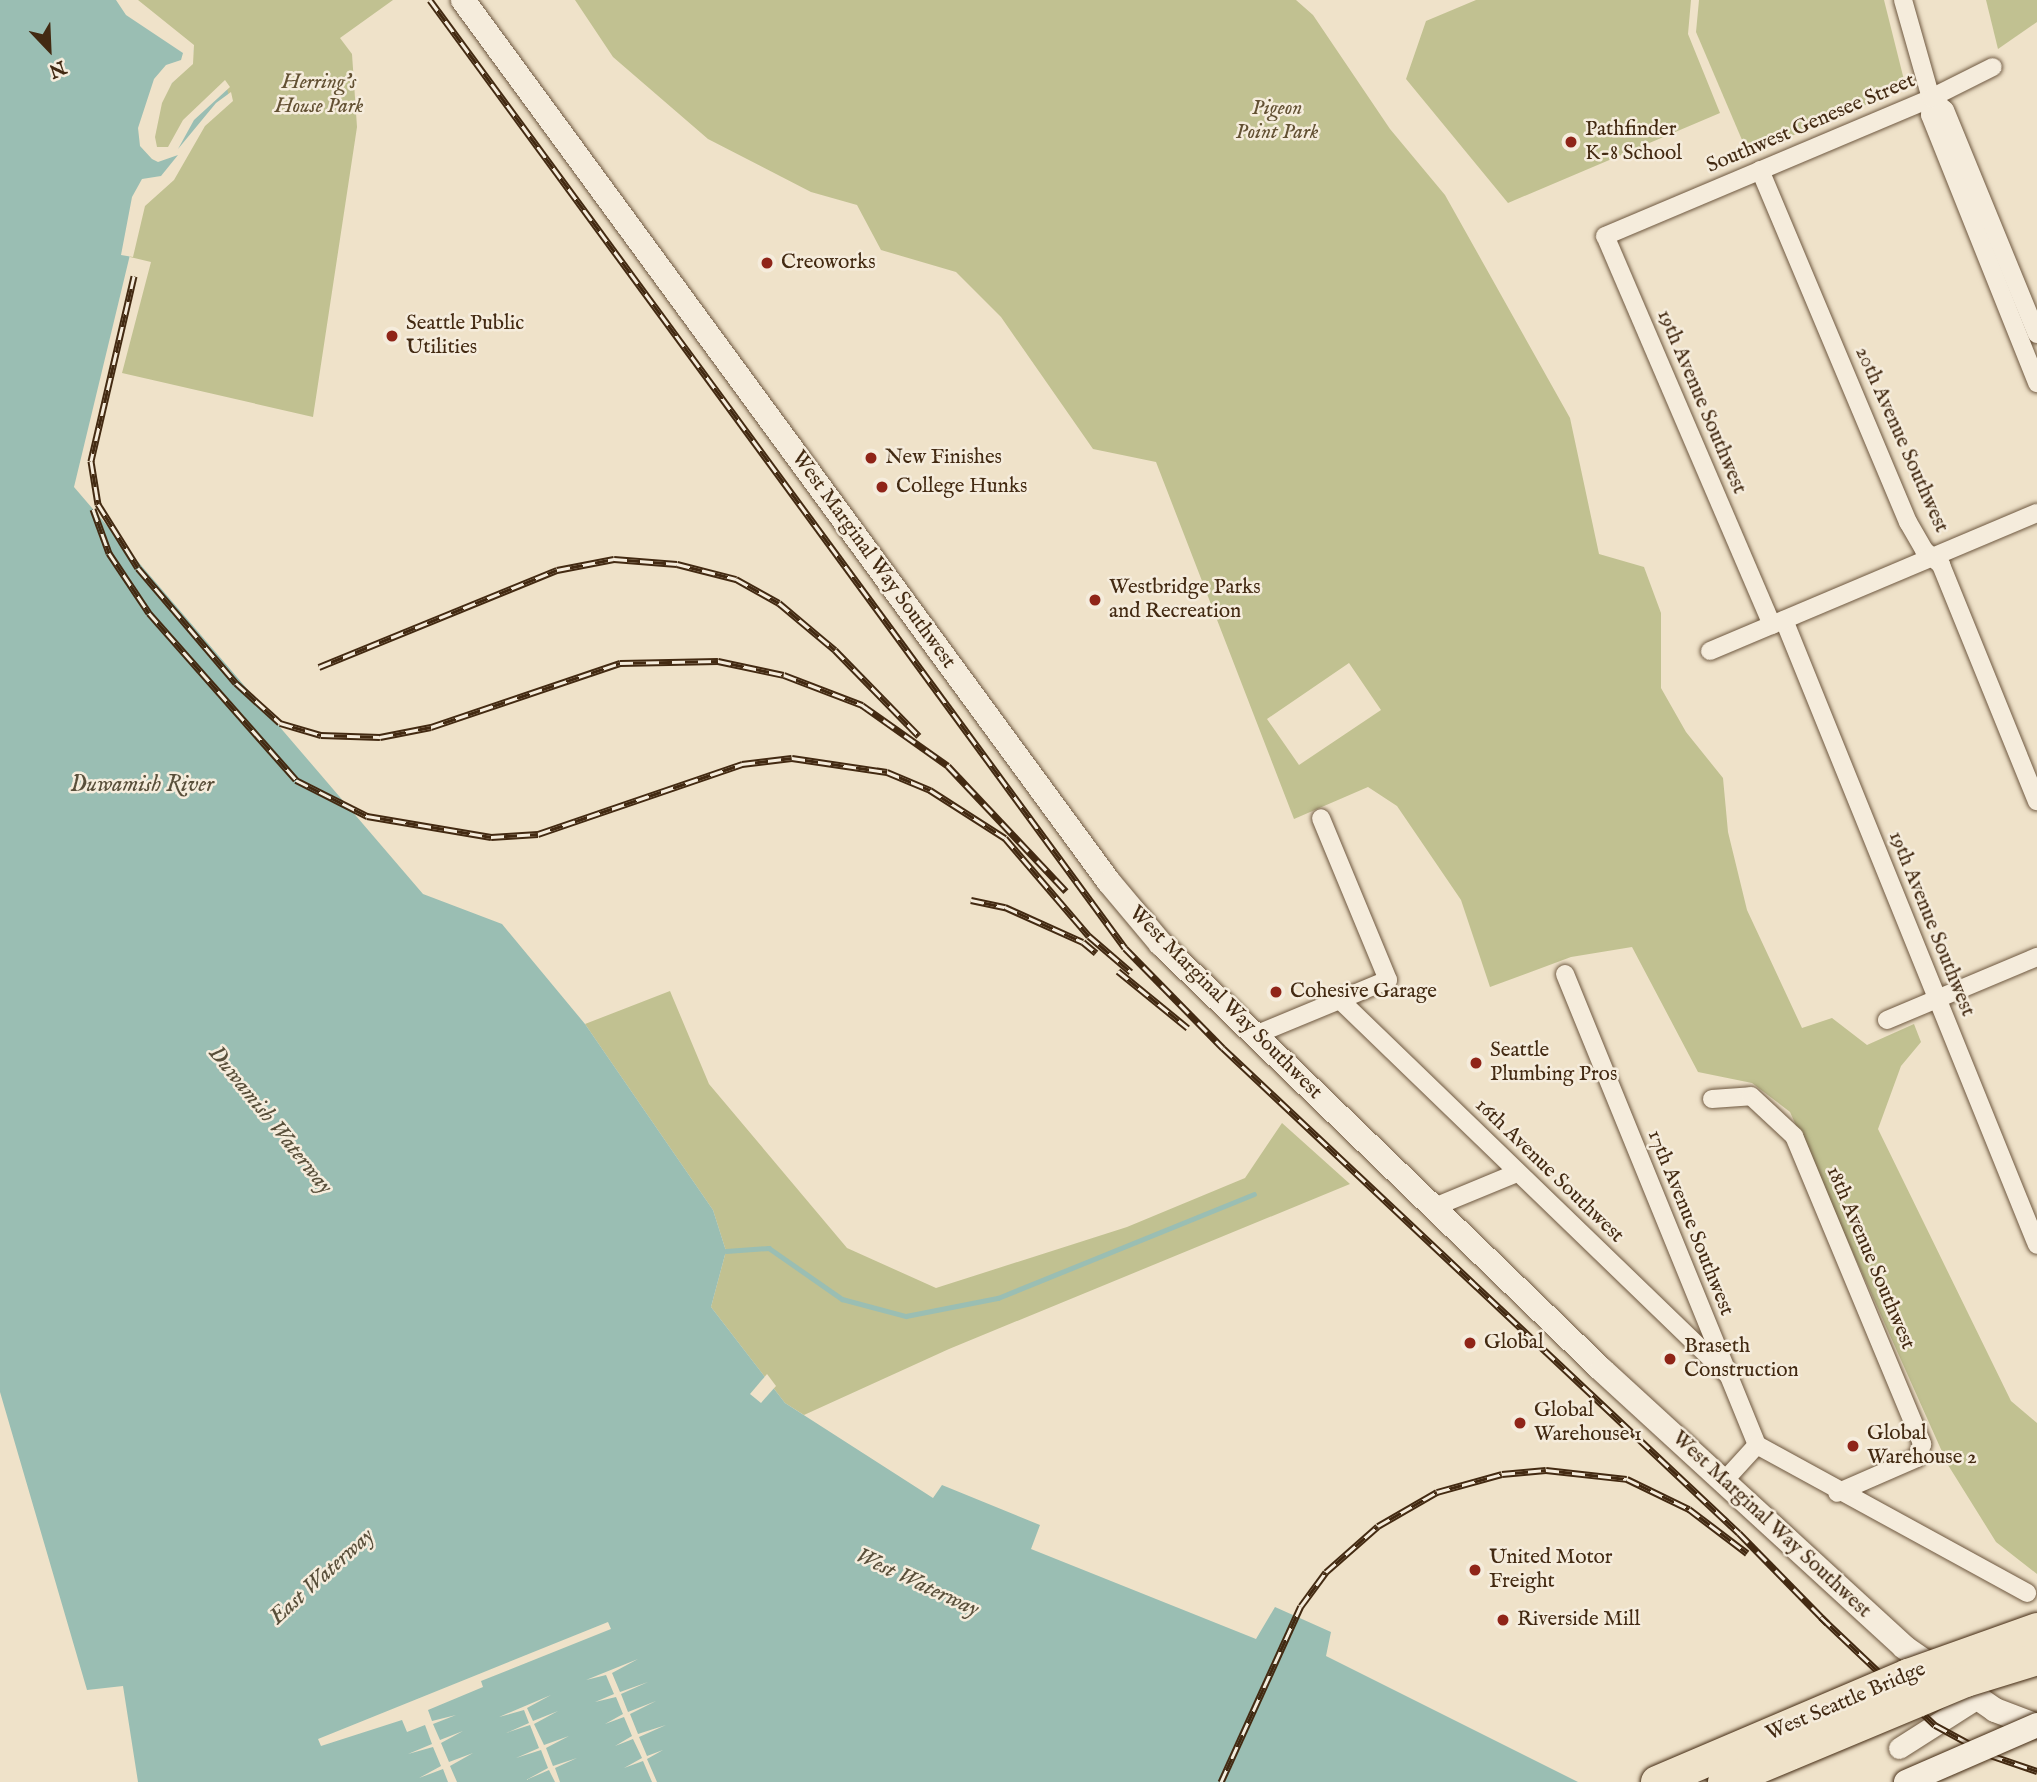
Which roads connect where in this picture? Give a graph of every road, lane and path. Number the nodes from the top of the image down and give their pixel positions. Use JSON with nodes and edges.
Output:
{"nodes":[{"id":1,"x":463,"y":0,"type":"edge"},
{"id":2,"x":1903,"y":0,"type":"edge"},
{"id":3,"x":1993,"y":66,"type":"dead end"},
{"id":4,"x":1931,"y":99,"type":"junction"},
{"id":5,"x":1760,"y":170,"type":"junction"},
{"id":6,"x":1605,"y":236,"type":"joint"},
{"id":7,"x":2037,"y":334,"type":"edge"},
{"id":8,"x":2037,"y":383,"type":"edge"},
{"id":9,"x":2037,"y":513,"type":"edge"},
{"id":10,"x":1932,"y":557,"type":"junction"},
{"id":11,"x":1778,"y":622,"type":"junction"},
{"id":12,"x":1710,"y":651,"type":"dead end"},
{"id":13,"x":2037,"y":801,"type":"edge"},
{"id":14,"x":1321,"y":818,"type":"dead end"},
{"id":15,"x":2037,"y":957,"type":"edge"},
{"id":16,"x":1564,"y":974,"type":"dead end"},
{"id":17,"x":1937,"y":999,"type":"junction"},
{"id":18,"x":1339,"y":1000,"type":"junction"},
{"id":19,"x":1887,"y":1020,"type":"dead end"},
{"id":20,"x":1255,"y":1035,"type":"junction"},
{"id":21,"x":1712,"y":1100,"type":"dead end"},
{"id":22,"x":1517,"y":1172,"type":"junction"},
{"id":23,"x":1432,"y":1208,"type":"junction"},
{"id":24,"x":2037,"y":1245,"type":"edge"},
{"id":25,"x":1727,"y":1375,"type":"junction"},
{"id":26,"x":1757,"y":1445,"type":"junction"},
{"id":27,"x":1724,"y":1480,"type":"junction"},
{"id":28,"x":1838,"y":1493,"type":"junction"},
{"id":29,"x":2027,"y":1593,"type":"dead end"},
{"id":30,"x":2037,"y":1629,"type":"edge"},
{"id":31,"x":2037,"y":1659,"type":"edge"},
{"id":32,"x":2037,"y":1680,"type":"edge"},
{"id":33,"x":1976,"y":1699,"type":"junction"},
{"id":34,"x":1912,"y":1702,"type":"junction"},
{"id":35,"x":2037,"y":1725,"type":"edge"},
{"id":36,"x":1899,"y":1748,"type":"dead end"},
{"id":37,"x":1657,"y":1782,"type":"edge"},
{"id":38,"x":1724,"y":1782,"type":"edge"},
{"id":39,"x":1906,"y":1782,"type":"edge"}],
"edges":[{"from":1,"to":20,"type":"main road","name":"West Marginal Way Southwest"},
{"from":2,"to":4,"type":"street"},
{"from":3,"to":4,"type":"street","name":"Southwest Genesee Street"},
{"from":4,"to":5,"type":"street","name":"Southwest Genesee Street"},
{"from":4,"to":7,"type":"street"},
{"from":4,"to":8,"type":"street"},
{"from":5,"to":6,"type":"street","name":"Southwest Genesee Street"},
{"from":5,"to":10,"type":"street","name":"20th Avenue Southwest"},
{"from":6,"to":11,"type":"street","name":"19th Avenue Southwest"},
{"from":9,"to":10,"type":"street"},
{"from":10,"to":11,"type":"street"},
{"from":10,"to":13,"type":"street","name":"20th Avenue Southwest"},
{"from":11,"to":12,"type":"street"},
{"from":11,"to":17,"type":"street","name":"19th Avenue Southwest"},
{"from":14,"to":18,"type":"street"},
{"from":15,"to":17,"type":"street"},
{"from":16,"to":25,"type":"street","name":"17th Avenue Southwest"},
{"from":17,"to":19,"type":"street"},
{"from":17,"to":24,"type":"street","name":"19th Avenue Southwest"},
{"from":18,"to":20,"type":"street"},
{"from":18,"to":22,"type":"street","name":"16th Avenue Southwest"},
{"from":20,"to":23,"type":"main road","name":"West Marginal Way Southwest"},
{"from":21,"to":28,"type":"street","name":"18th Avenue Southwest"},
{"from":22,"to":23,"type":"street"},
{"from":22,"to":25,"type":"street","name":"16th Avenue Southwest"},
{"from":23,"to":27,"type":"main road","name":"West Marginal Way Southwest"},
{"from":25,"to":26,"type":"street","name":"17th Avenue Southwest"},
{"from":26,"to":27,"type":"street"},
{"from":26,"to":28,"type":"street"},
{"from":27,"to":33,"type":"main road","name":"West Marginal Way Southwest"},
{"from":28,"to":29,"type":"street"},
{"from":30,"to":37,"type":"highway","name":"West Seattle Bridge","bridge":true},
{"from":31,"to":34,"type":"highway","name":"West Seattle Bridge","bridge":true},
{"from":32,"to":34,"type":"highway","bridge":true},
{"from":33,"to":35,"type":"main road","name":"West Marginal Way Southwest"},
{"from":33,"to":36,"type":"street"},
{"from":34,"to":38,"type":"highway","name":"West Seattle Bridge","bridge":true},
{"from":35,"to":39,"type":"main road","bridge":true}]}
